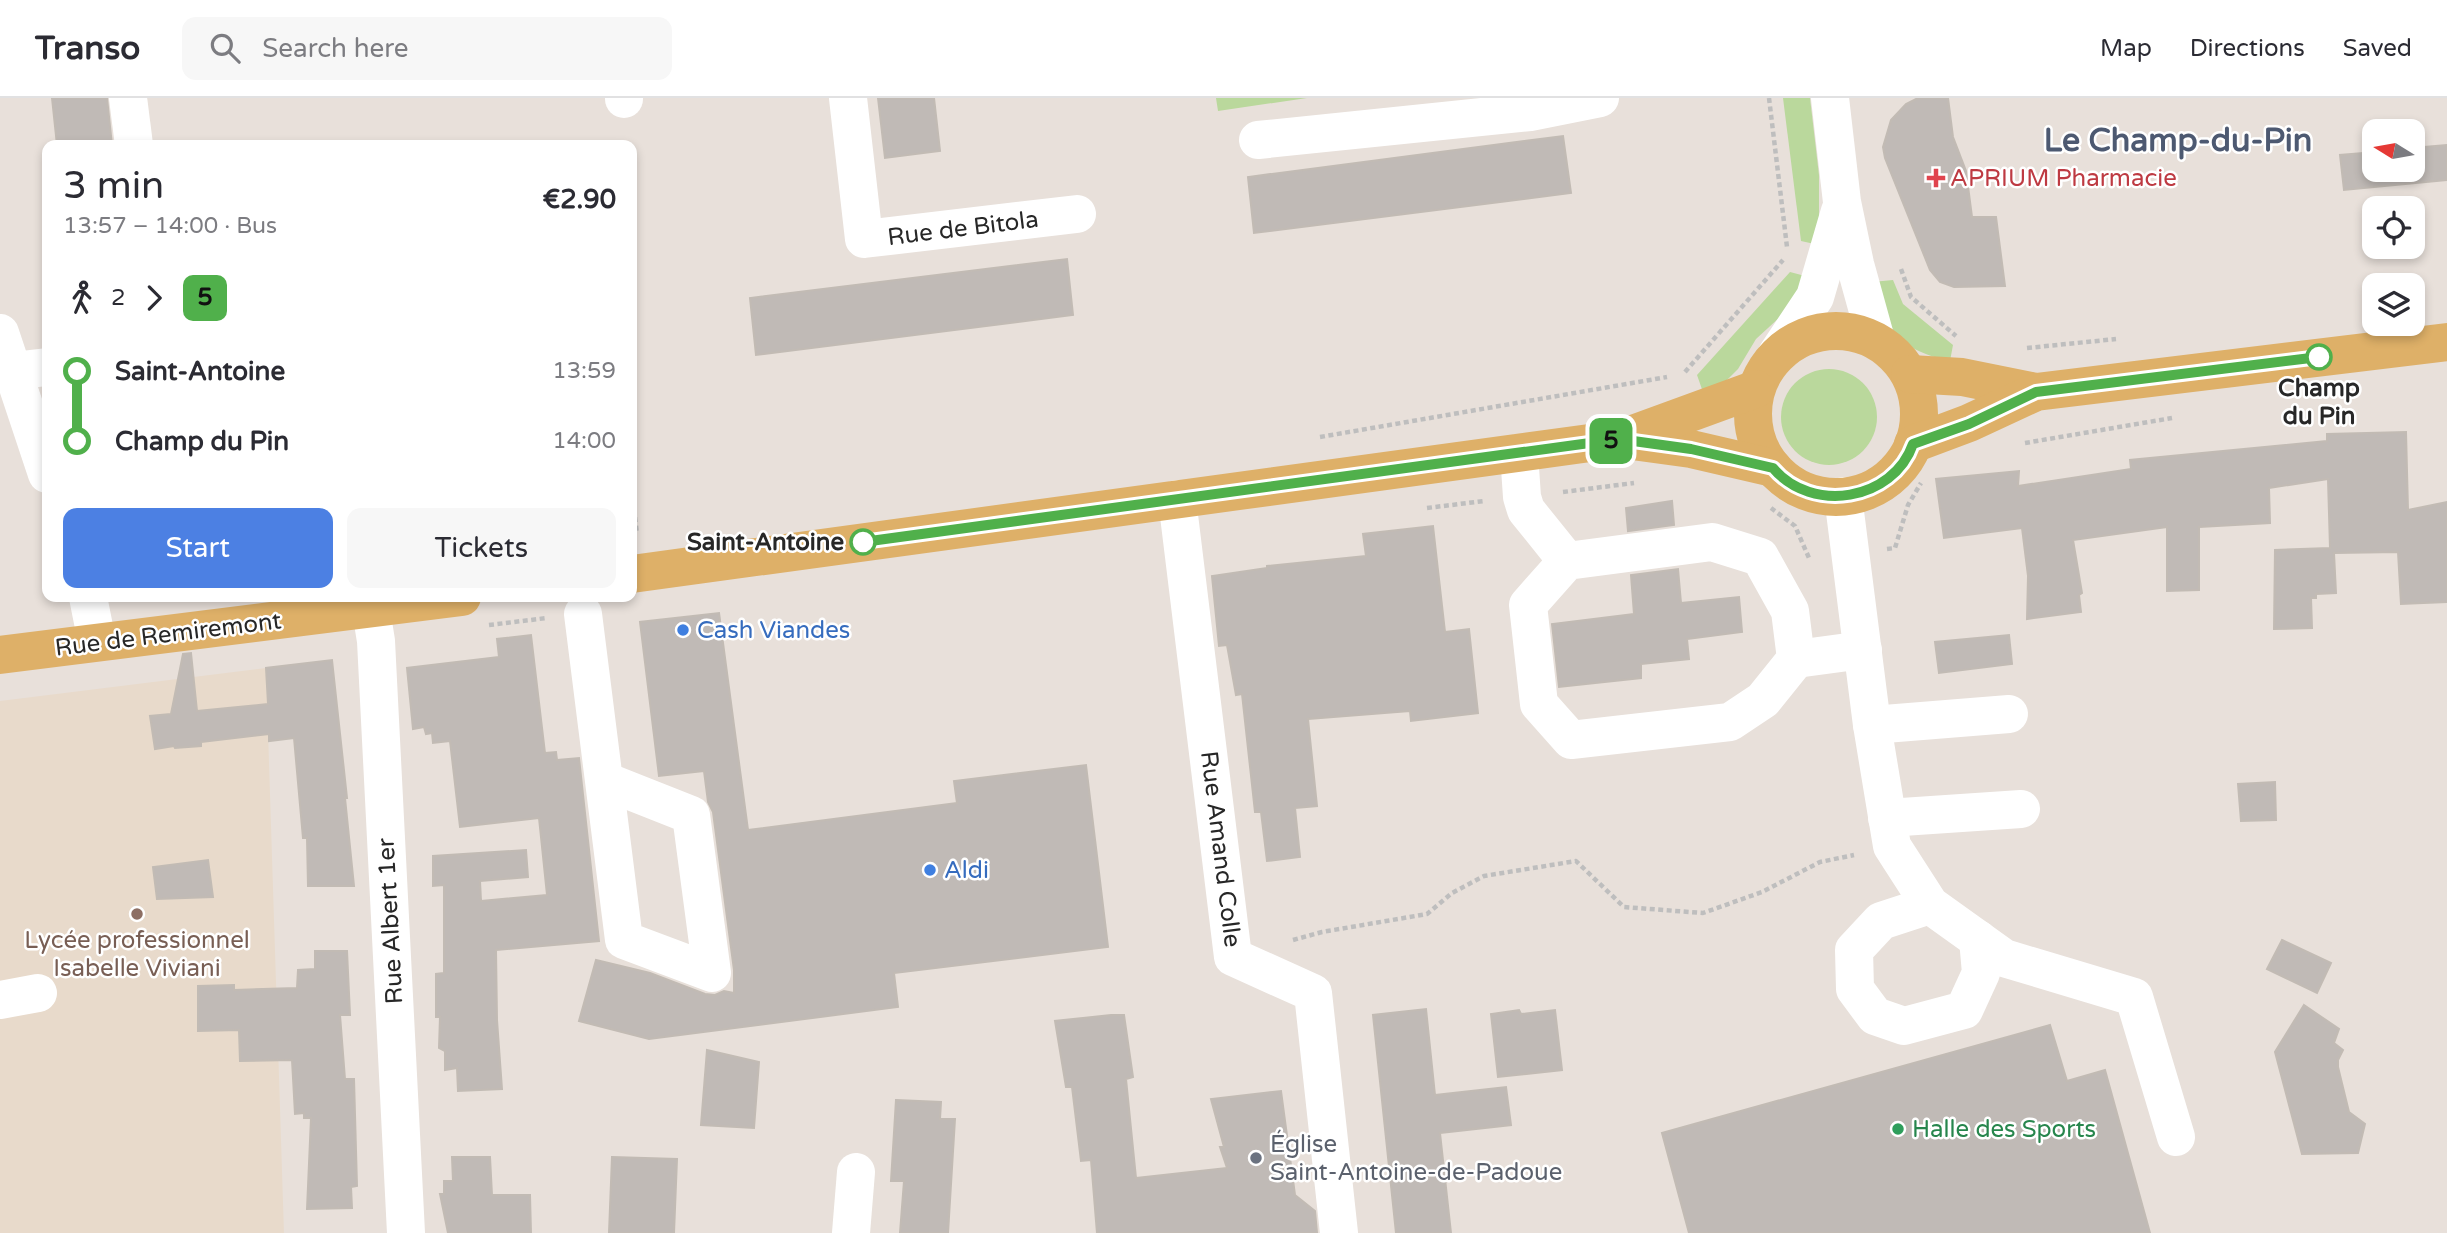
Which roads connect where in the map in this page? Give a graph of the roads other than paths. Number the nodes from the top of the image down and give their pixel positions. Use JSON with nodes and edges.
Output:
{"nodes":[{"id":1,"x":128,"y":98,"type":"edge"},
{"id":2,"x":848,"y":98,"type":"edge"},
{"id":3,"x":1600,"y":98,"type":"edge"},
{"id":4,"x":1830,"y":98,"type":"edge"},
{"id":5,"x":133,"y":140,"type":"edge"},
{"id":6,"x":1258,"y":140,"type":"dead end"},
{"id":7,"x":1842,"y":202,"type":"junction"},
{"id":8,"x":1077,"y":214,"type":"dead end"},
{"id":9,"x":0,"y":333,"type":"edge"},
{"id":10,"x":1876,"y":340,"type":"junction"},
{"id":11,"x":2447,"y":342,"type":"edge"},
{"id":12,"x":1777,"y":354,"type":"junction"},
{"id":13,"x":30,"y":369,"type":"edge"},
{"id":14,"x":1910,"y":374,"type":"junction"},
{"id":15,"x":1756,"y":389,"type":"junction"},
{"id":16,"x":2036,"y":392,"type":"junction"},
{"id":17,"x":1619,"y":439,"type":"junction"},
{"id":18,"x":42,"y":443,"type":"edge"},
{"id":19,"x":1519,"y":453,"type":"junction"},
{"id":20,"x":1919,"y":461,"type":"junction"},
{"id":21,"x":1773,"y":468,"type":"junction"},
{"id":22,"x":1843,"y":496,"type":"junction"},
{"id":23,"x":1177,"y":499,"type":"junction"},
{"id":24,"x":1567,"y":561,"type":"junction"},
{"id":25,"x":637,"y":573,"type":"edge"},
{"id":26,"x":89,"y":602,"type":"edge"},
{"id":27,"x":427,"y":602,"type":"edge"},
{"id":28,"x":371,"y":610,"type":"junction"},
{"id":29,"x":583,"y":614,"type":"dead end"},
{"id":30,"x":97,"y":642,"type":"junction"},
{"id":31,"x":1863,"y":650,"type":"junction"},
{"id":32,"x":0,"y":655,"type":"edge"},
{"id":33,"x":1796,"y":659,"type":"junction"},
{"id":34,"x":2009,"y":714,"type":"dead end"},
{"id":35,"x":1872,"y":725,"type":"junction"},
{"id":36,"x":605,"y":781,"type":"junction"},
{"id":37,"x":2021,"y":809,"type":"dead end"},
{"id":38,"x":1890,"y":832,"type":"junction"},
{"id":39,"x":1930,"y":905,"type":"junction"},
{"id":40,"x":1978,"y":939,"type":"junction"},
{"id":41,"x":38,"y":993,"type":"dead end"},
{"id":42,"x":0,"y":1000,"type":"edge"},
{"id":43,"x":2176,"y":1136,"type":"dead end"},
{"id":44,"x":856,"y":1172,"type":"dead end"},
{"id":45,"x":406,"y":1233,"type":"edge"},
{"id":46,"x":851,"y":1233,"type":"edge"},
{"id":47,"x":1339,"y":1233,"type":"edge"}],
"edges":[{"from":1,"to":5,"type":"street"},
{"from":2,"to":8,"type":"street","name":"Rue de Bitola"},
{"from":3,"to":6,"type":"street"},
{"from":4,"to":7,"type":"street"},
{"from":7,"to":10,"type":"street"},
{"from":7,"to":12,"type":"street"},
{"from":9,"to":13,"type":"street"},
{"from":10,"to":12,"type":"main road"},
{"from":10,"to":14,"type":"main road"},
{"from":11,"to":16,"type":"main road"},
{"from":12,"to":15,"type":"main road"},
{"from":13,"to":18,"type":"street"},
{"from":14,"to":16,"type":"main road"},
{"from":14,"to":20,"type":"main road"},
{"from":15,"to":17,"type":"main road"},
{"from":15,"to":21,"type":"main road"},
{"from":16,"to":20,"type":"main road"},
{"from":17,"to":19,"type":"main road"},
{"from":17,"to":21,"type":"main road"},
{"from":19,"to":23,"type":"main road"},
{"from":19,"to":24,"type":"street"},
{"from":20,"to":22,"type":"main road"},
{"from":21,"to":22,"type":"main road"},
{"from":22,"to":31,"type":"street"},
{"from":23,"to":25,"type":"main road"},
{"from":23,"to":47,"type":"street","name":"Rue Amand Colle"},
{"from":24,"to":33,"type":"street"},
{"from":24,"to":33,"type":"street"},
{"from":26,"to":30,"type":"street"},
{"from":27,"to":28,"type":"main road","name":"Rue de Remiremont"},
{"from":28,"to":30,"type":"main road","name":"Rue de Remiremont"},
{"from":28,"to":45,"type":"street","name":"Rue Albert 1er"},
{"from":29,"to":36,"type":"street"},
{"from":30,"to":32,"type":"main road","name":"Rue de Remiremont"},
{"from":31,"to":33,"type":"street"},
{"from":31,"to":35,"type":"street"},
{"from":34,"to":35,"type":"street"},
{"from":35,"to":38,"type":"street"},
{"from":36,"to":36,"type":"street"},
{"from":37,"to":38,"type":"street"},
{"from":38,"to":39,"type":"street"},
{"from":39,"to":40,"type":"street"},
{"from":39,"to":40,"type":"street"},
{"from":40,"to":43,"type":"street"},
{"from":41,"to":42,"type":"street"},
{"from":44,"to":46,"type":"street"}]}
